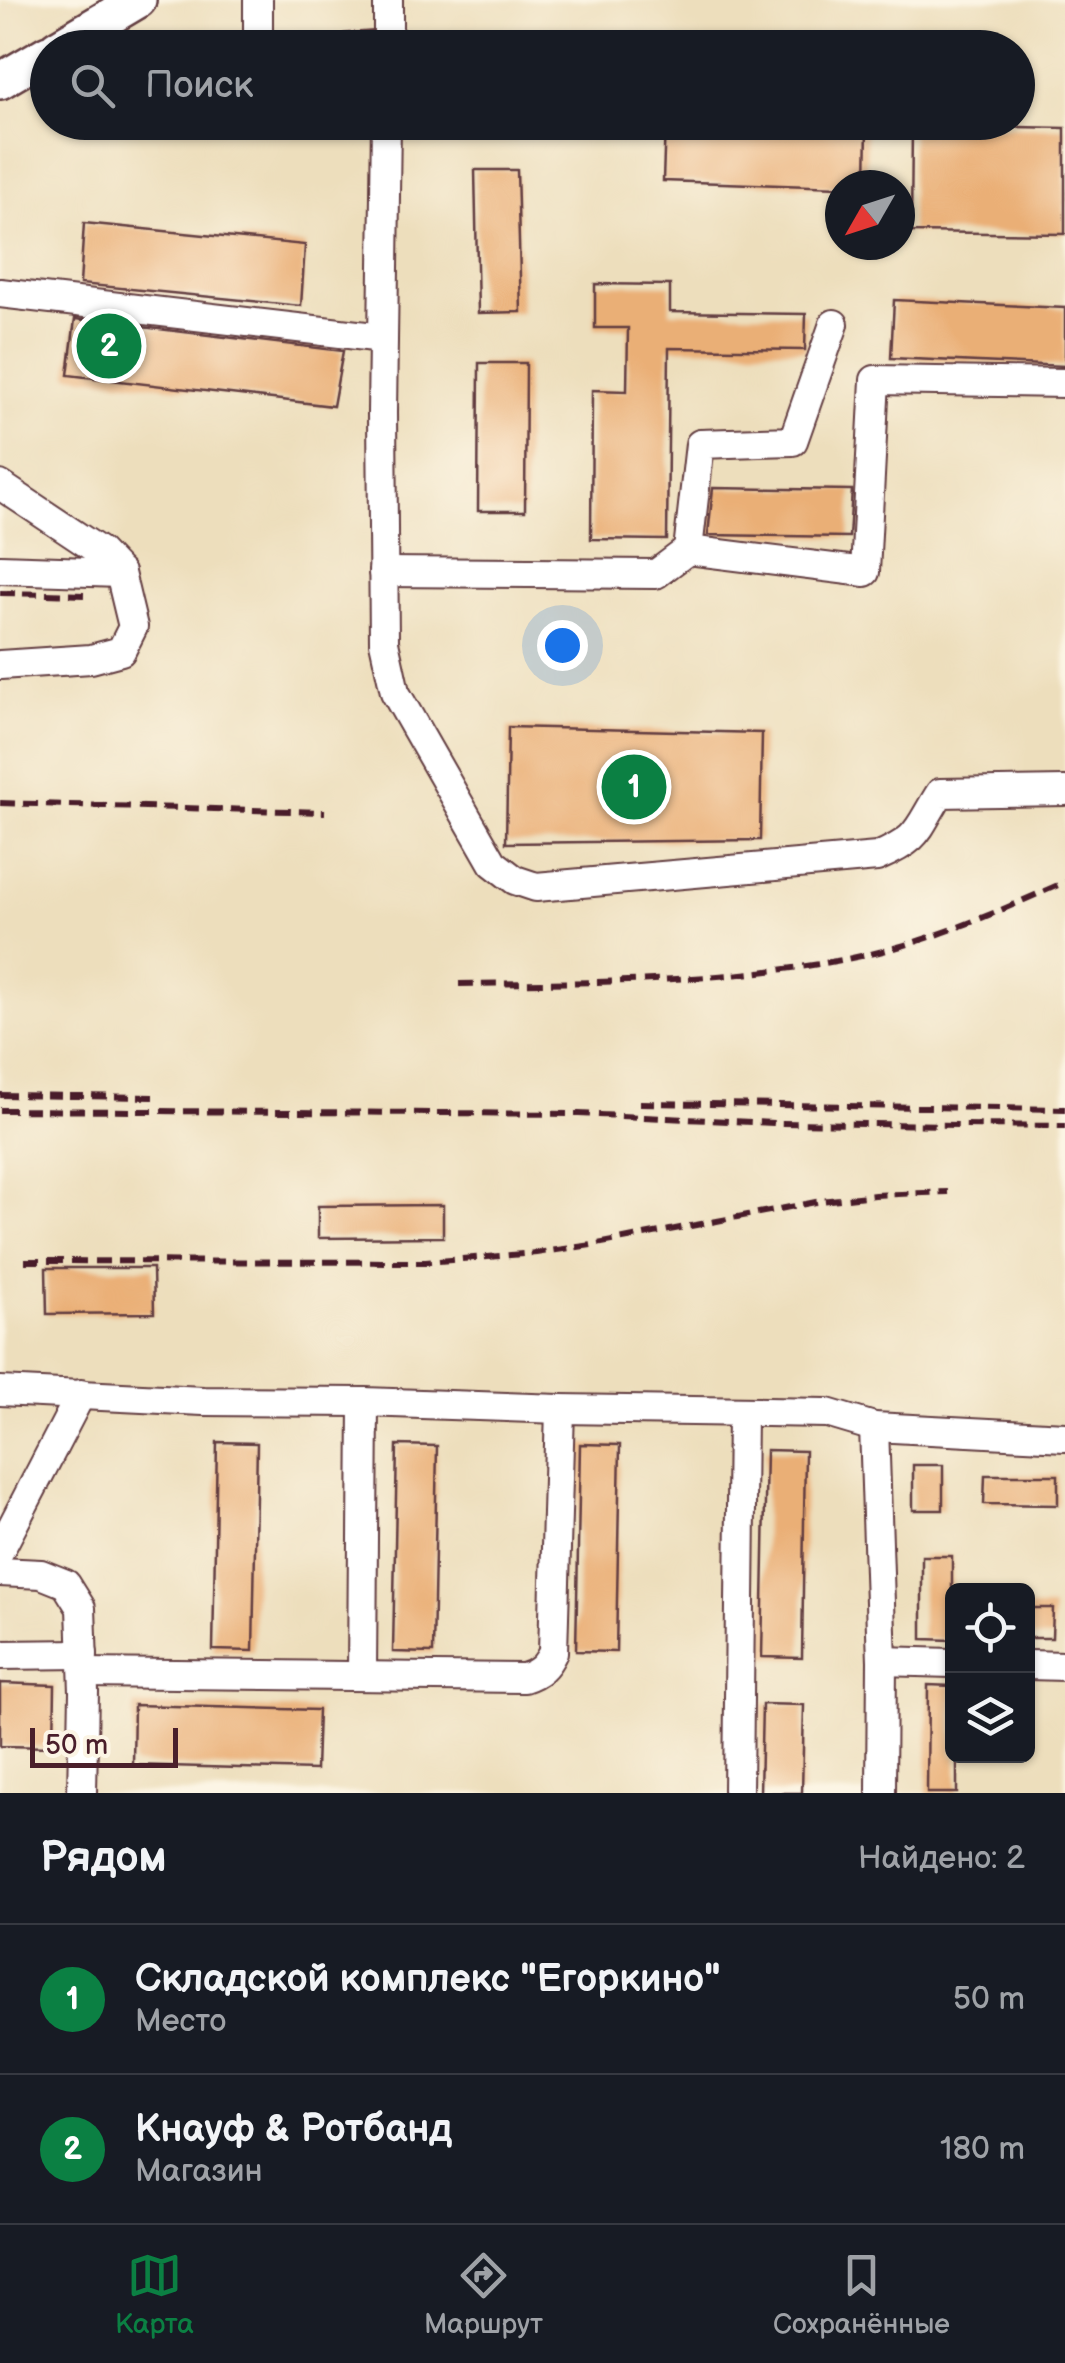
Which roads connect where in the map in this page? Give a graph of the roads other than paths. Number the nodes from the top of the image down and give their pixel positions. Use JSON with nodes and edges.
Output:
{"nodes":[{"id":1,"x":138,"y":0,"type":"edge"},
{"id":2,"x":258,"y":0,"type":"edge"},
{"id":3,"x":388,"y":0,"type":"edge"},
{"id":4,"x":87,"y":30,"type":"edge"},
{"id":5,"x":258,"y":30,"type":"edge"},
{"id":6,"x":388,"y":30,"type":"edge"},
{"id":7,"x":386,"y":140,"type":"edge"},
{"id":8,"x":0,"y":294,"type":"edge"},
{"id":9,"x":834,"y":324,"type":"dead end"},
{"id":10,"x":383,"y":338,"type":"junction"},
{"id":11,"x":1065,"y":383,"type":"edge"},
{"id":12,"x":0,"y":485,"type":"edge"},
{"id":13,"x":688,"y":550,"type":"junction"},
{"id":14,"x":0,"y":569,"type":"edge"},
{"id":15,"x":383,"y":572,"type":"junction"},
{"id":16,"x":120,"y":574,"type":"junction"},
{"id":17,"x":0,"y":665,"type":"edge"},
{"id":18,"x":1065,"y":791,"type":"edge"},
{"id":19,"x":0,"y":1391,"type":"edge"},
{"id":20,"x":81,"y":1394,"type":"junction"},
{"id":21,"x":364,"y":1402,"type":"junction"},
{"id":22,"x":560,"y":1408,"type":"junction"},
{"id":23,"x":742,"y":1412,"type":"junction"},
{"id":24,"x":874,"y":1427,"type":"junction"},
{"id":25,"x":1065,"y":1438,"type":"edge"},
{"id":26,"x":0,"y":1550,"type":"edge"},
{"id":27,"x":0,"y":1572,"type":"edge"},
{"id":28,"x":0,"y":1655,"type":"edge"},
{"id":29,"x":882,"y":1661,"type":"junction"},
{"id":30,"x":84,"y":1663,"type":"junction"},
{"id":31,"x":945,"y":1663,"type":"edge"},
{"id":32,"x":1035,"y":1665,"type":"edge"},
{"id":33,"x":1065,"y":1666,"type":"edge"},
{"id":34,"x":362,"y":1676,"type":"junction"},
{"id":35,"x":82,"y":1793,"type":"edge"},
{"id":36,"x":738,"y":1793,"type":"edge"},
{"id":37,"x":881,"y":1793,"type":"edge"}],
"edges":[{"from":1,"to":4,"type":"main road"},
{"from":2,"to":5,"type":"street"},
{"from":3,"to":6,"type":"street"},
{"from":7,"to":10,"type":"street"},
{"from":8,"to":10,"type":"street"},
{"from":9,"to":13,"type":"street"},
{"from":10,"to":15,"type":"street"},
{"from":11,"to":13,"type":"street"},
{"from":12,"to":16,"type":"street"},
{"from":13,"to":15,"type":"street"},
{"from":14,"to":16,"type":"street"},
{"from":15,"to":18,"type":"street"},
{"from":16,"to":17,"type":"street"},
{"from":19,"to":20,"type":"street"},
{"from":20,"to":21,"type":"street"},
{"from":20,"to":26,"type":"street"},
{"from":21,"to":22,"type":"street"},
{"from":21,"to":34,"type":"street"},
{"from":22,"to":23,"type":"street"},
{"from":22,"to":34,"type":"street"},
{"from":23,"to":24,"type":"street"},
{"from":23,"to":36,"type":"street"},
{"from":24,"to":25,"type":"street"},
{"from":24,"to":29,"type":"street"},
{"from":27,"to":30,"type":"street"},
{"from":28,"to":30,"type":"street"},
{"from":29,"to":31,"type":"street"},
{"from":29,"to":37,"type":"street"},
{"from":30,"to":34,"type":"street"},
{"from":30,"to":35,"type":"street"},
{"from":32,"to":33,"type":"street"}]}
